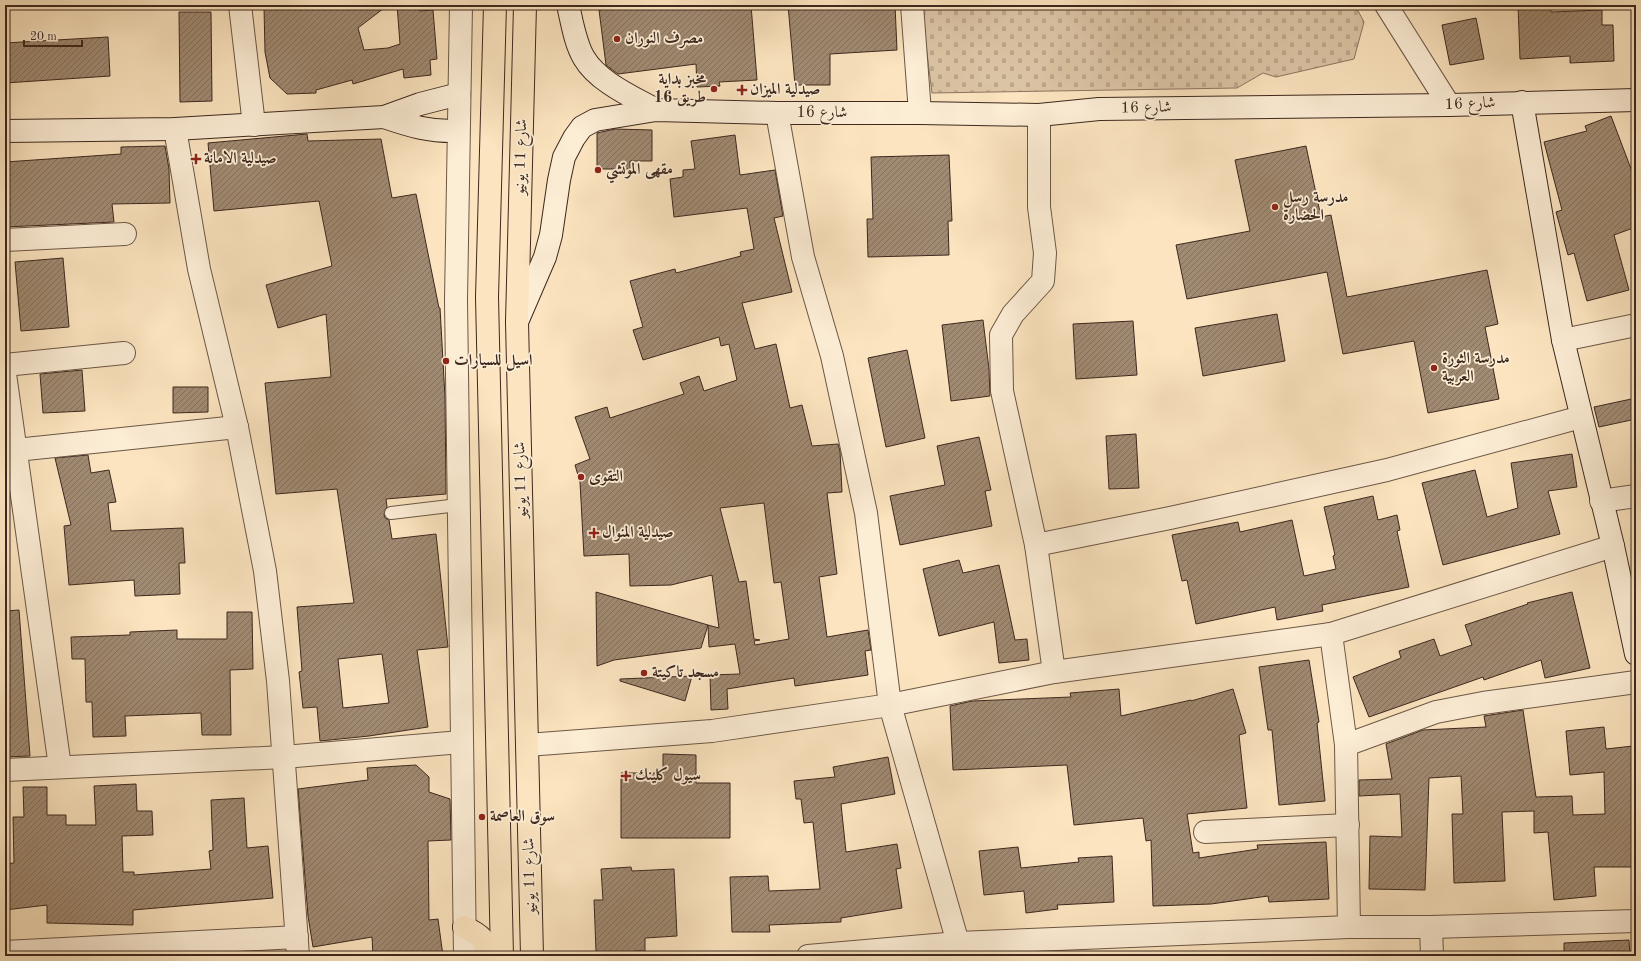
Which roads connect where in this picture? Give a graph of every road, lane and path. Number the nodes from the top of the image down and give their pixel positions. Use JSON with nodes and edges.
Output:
{"nodes":[{"id":1,"x":240,"y":5,"type":"edge"},
{"id":2,"x":461,"y":5,"type":"edge"},
{"id":3,"x":495,"y":5,"type":"edge"},
{"id":4,"x":525,"y":5,"type":"edge"},
{"id":5,"x":568,"y":5,"type":"edge"},
{"id":6,"x":912,"y":5,"type":"edge"},
{"id":7,"x":1386,"y":5,"type":"edge"},
{"id":8,"x":459,"y":94,"type":"junction"},
{"id":9,"x":1636,"y":100,"type":"edge"},
{"id":10,"x":1522,"y":102,"type":"junction"},
{"id":11,"x":1449,"y":105,"type":"junction"},
{"id":12,"x":656,"y":110,"type":"junction"},
{"id":13,"x":778,"y":113,"type":"junction"},
{"id":14,"x":920,"y":113,"type":"junction"},
{"id":15,"x":1039,"y":115,"type":"junction"},
{"id":16,"x":384,"y":117,"type":"junction"},
{"id":17,"x":254,"y":125,"type":"junction"},
{"id":18,"x":175,"y":129,"type":"junction"},
{"id":19,"x":5,"y":131,"type":"edge"},
{"id":20,"x":458,"y":131,"type":"junction"},
{"id":21,"x":125,"y":234,"type":"dead end"},
{"id":22,"x":5,"y":240,"type":"edge"},
{"id":23,"x":517,"y":322,"type":"junction"},
{"id":24,"x":1636,"y":325,"type":"edge"},
{"id":25,"x":1563,"y":340,"type":"junction"},
{"id":26,"x":124,"y":353,"type":"dead end"},
{"id":27,"x":5,"y":366,"type":"edge"},
{"id":28,"x":5,"y":374,"type":"edge"},
{"id":29,"x":1581,"y":416,"type":"junction"},
{"id":30,"x":237,"y":427,"type":"junction"},
{"id":31,"x":16,"y":450,"type":"junction"},
{"id":32,"x":1636,"y":496,"type":"edge"},
{"id":33,"x":1601,"y":501,"type":"junction"},
{"id":34,"x":458,"y":505,"type":"junction"},
{"id":35,"x":391,"y":512,"type":"dead end"},
{"id":36,"x":1036,"y":545,"type":"junction"},
{"id":37,"x":1613,"y":546,"type":"junction"},
{"id":38,"x":1331,"y":634,"type":"junction"},
{"id":39,"x":1636,"y":654,"type":"edge"},
{"id":40,"x":1054,"y":672,"type":"junction"},
{"id":41,"x":1636,"y":682,"type":"edge"},
{"id":42,"x":890,"y":705,"type":"junction"},
{"id":43,"x":461,"y":742,"type":"junction"},
{"id":44,"x":527,"y":745,"type":"junction"},
{"id":45,"x":1346,"y":745,"type":"junction"},
{"id":46,"x":284,"y":757,"type":"junction"},
{"id":47,"x":60,"y":767,"type":"junction"},
{"id":48,"x":5,"y":770,"type":"edge"},
{"id":49,"x":1348,"y":825,"type":"junction"},
{"id":50,"x":1204,"y":832,"type":"dead end"},
{"id":51,"x":1636,"y":921,"type":"edge"},
{"id":52,"x":464,"y":927,"type":"junction"},
{"id":53,"x":1349,"y":927,"type":"junction"},
{"id":54,"x":1431,"y":927,"type":"junction"},
{"id":55,"x":958,"y":943,"type":"junction"},
{"id":56,"x":298,"y":946,"type":"edge"},
{"id":57,"x":5,"y":952,"type":"edge"},
{"id":58,"x":465,"y":956,"type":"edge"},
{"id":59,"x":490,"y":956,"type":"edge"},
{"id":60,"x":502,"y":956,"type":"edge"},
{"id":61,"x":532,"y":956,"type":"edge"},
{"id":62,"x":808,"y":956,"type":"edge"},
{"id":63,"x":1432,"y":956,"type":"edge"}],
"edges":[{"from":1,"to":17,"type":"street"},
{"from":2,"to":8,"type":"street"},
{"from":3,"to":60,"type":"highway","name":"شارع 11 يونيو"},
{"from":4,"to":23,"type":"highway","name":"شارع 11 يونيو"},
{"from":5,"to":12,"type":"street"},
{"from":6,"to":14,"type":"street"},
{"from":7,"to":11,"type":"street"},
{"from":8,"to":16,"type":"street"},
{"from":8,"to":20,"type":"street"},
{"from":9,"to":10,"type":"street","name":"شارع 16"},
{"from":10,"to":11,"type":"street","name":"شارع 16"},
{"from":10,"to":25,"type":"street"},
{"from":11,"to":15,"type":"street","name":"شارع 16"},
{"from":12,"to":13,"type":"street","name":"شارع 16"},
{"from":12,"to":23,"type":"street","name":"شارع 16"},
{"from":13,"to":14,"type":"street","name":"شارع 16"},
{"from":13,"to":42,"type":"street"},
{"from":14,"to":15,"type":"street","name":"شارع 16"},
{"from":15,"to":36,"type":"street"},
{"from":16,"to":17,"type":"street"},
{"from":16,"to":20,"type":"street"},
{"from":17,"to":18,"type":"street"},
{"from":18,"to":19,"type":"street"},
{"from":18,"to":30,"type":"street"},
{"from":20,"to":34,"type":"street"},
{"from":21,"to":22,"type":"street"},
{"from":23,"to":44,"type":"highway","name":"شارع 11 يونيو"},
{"from":24,"to":25,"type":"street"},
{"from":25,"to":29,"type":"street"},
{"from":26,"to":27,"type":"street"},
{"from":28,"to":31,"type":"street"},
{"from":29,"to":33,"type":"street"},
{"from":29,"to":36,"type":"street"},
{"from":30,"to":31,"type":"street"},
{"from":30,"to":46,"type":"street"},
{"from":31,"to":47,"type":"street"},
{"from":32,"to":33,"type":"street"},
{"from":33,"to":37,"type":"street"},
{"from":34,"to":35,"type":"lane"},
{"from":34,"to":43,"type":"street"},
{"from":36,"to":40,"type":"street"},
{"from":37,"to":38,"type":"street"},
{"from":37,"to":39,"type":"street"},
{"from":38,"to":40,"type":"street"},
{"from":38,"to":45,"type":"street"},
{"from":40,"to":42,"type":"street"},
{"from":41,"to":45,"type":"street"},
{"from":42,"to":44,"type":"street"},
{"from":42,"to":55,"type":"street"},
{"from":43,"to":46,"type":"street"},
{"from":43,"to":52,"type":"street"},
{"from":44,"to":61,"type":"highway","name":"شارع 11 يونيو"},
{"from":45,"to":49,"type":"street"},
{"from":46,"to":47,"type":"street"},
{"from":46,"to":56,"type":"street"},
{"from":47,"to":48,"type":"street"},
{"from":49,"to":50,"type":"street"},
{"from":49,"to":53,"type":"street"},
{"from":51,"to":54,"type":"street"},
{"from":52,"to":58,"type":"street"},
{"from":52,"to":59,"type":"highway"},
{"from":53,"to":54,"type":"street"},
{"from":53,"to":55,"type":"street"},
{"from":54,"to":63,"type":"street"},
{"from":55,"to":62,"type":"street"},
{"from":56,"to":57,"type":"street"}]}
